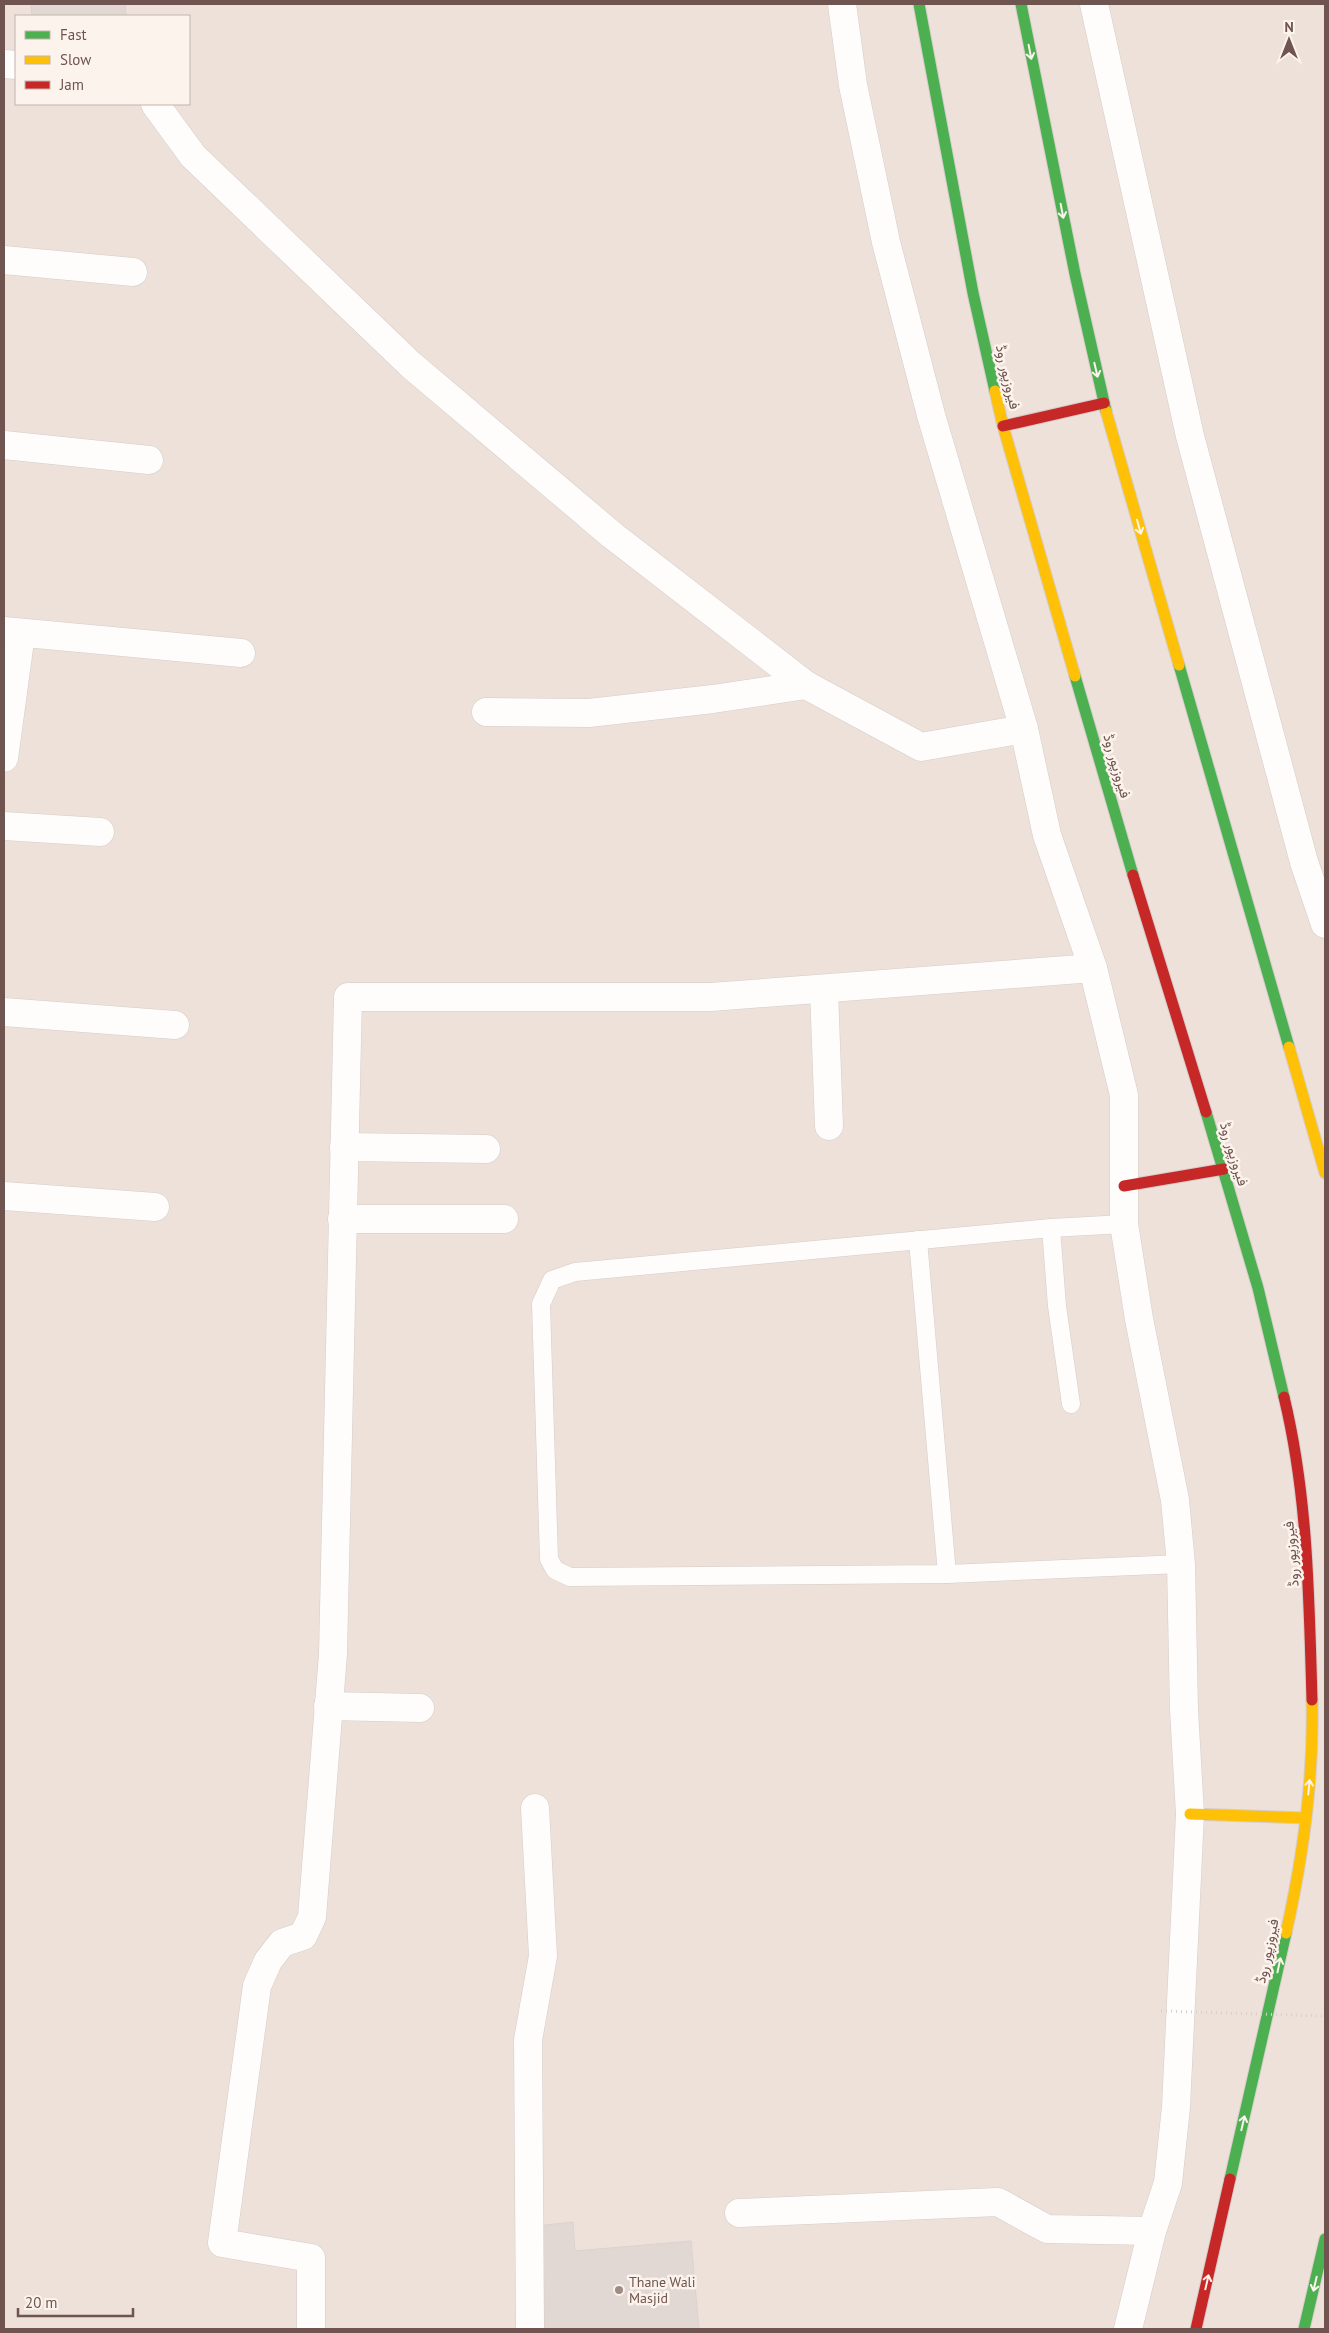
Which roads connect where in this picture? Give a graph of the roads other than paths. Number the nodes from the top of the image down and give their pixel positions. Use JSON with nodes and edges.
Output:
{"nodes":[{"id":1,"x":842,"y":4,"type":"edge"},
{"id":2,"x":919,"y":4,"type":"edge"},
{"id":3,"x":1022,"y":4,"type":"edge"},
{"id":4,"x":1094,"y":4,"type":"edge"},
{"id":5,"x":156,"y":105,"type":"edge"},
{"id":6,"x":4,"y":260,"type":"edge"},
{"id":7,"x":133,"y":272,"type":"dead end"},
{"id":8,"x":1104,"y":403,"type":"junction"},
{"id":9,"x":1003,"y":426,"type":"junction"},
{"id":10,"x":4,"y":445,"type":"edge"},
{"id":11,"x":149,"y":460,"type":"dead end"},
{"id":12,"x":12,"y":632,"type":"edge"},
{"id":13,"x":241,"y":652,"type":"dead end"},
{"id":14,"x":806,"y":685,"type":"junction"},
{"id":15,"x":486,"y":712,"type":"dead end"},
{"id":16,"x":1024,"y":729,"type":"junction"},
{"id":17,"x":4,"y":758,"type":"edge"},
{"id":18,"x":4,"y":826,"type":"edge"},
{"id":19,"x":100,"y":832,"type":"dead end"},
{"id":20,"x":1325,"y":924,"type":"edge"},
{"id":21,"x":1093,"y":968,"type":"junction"},
{"id":22,"x":824,"y":990,"type":"junction"},
{"id":23,"x":4,"y":1012,"type":"edge"},
{"id":24,"x":175,"y":1025,"type":"dead end"},
{"id":25,"x":830,"y":1126,"type":"dead end"},
{"id":26,"x":344,"y":1147,"type":"junction"},
{"id":27,"x":486,"y":1149,"type":"dead end"},
{"id":28,"x":1224,"y":1169,"type":"junction"},
{"id":29,"x":1325,"y":1173,"type":"edge"},
{"id":30,"x":1124,"y":1186,"type":"junction"},
{"id":31,"x":4,"y":1196,"type":"edge"},
{"id":32,"x":155,"y":1207,"type":"dead end"},
{"id":33,"x":342,"y":1218,"type":"junction"},
{"id":34,"x":504,"y":1218,"type":"dead end"},
{"id":35,"x":1124,"y":1224,"type":"junction"},
{"id":36,"x":1051,"y":1228,"type":"junction"},
{"id":37,"x":918,"y":1240,"type":"junction"},
{"id":38,"x":1072,"y":1404,"type":"dead end"},
{"id":39,"x":1182,"y":1564,"type":"junction"},
{"id":40,"x":947,"y":1574,"type":"junction"},
{"id":41,"x":328,"y":1706,"type":"junction"},
{"id":42,"x":420,"y":1708,"type":"dead end"},
{"id":43,"x":535,"y":1808,"type":"dead end"},
{"id":44,"x":1190,"y":1814,"type":"junction"},
{"id":45,"x":1305,"y":1818,"type":"junction"},
{"id":46,"x":739,"y":2213,"type":"dead end"},
{"id":47,"x":1152,"y":2231,"type":"junction"},
{"id":48,"x":1325,"y":2239,"type":"edge"},
{"id":49,"x":311,"y":2329,"type":"edge"},
{"id":50,"x":530,"y":2329,"type":"edge"},
{"id":51,"x":1128,"y":2329,"type":"edge"},
{"id":52,"x":1196,"y":2329,"type":"edge"},
{"id":53,"x":1304,"y":2329,"type":"edge"}],
"edges":[{"from":1,"to":16,"type":"street"},
{"from":2,"to":9,"type":"highway","name":"فیروزپور روڈ"},
{"from":3,"to":8,"type":"highway","one_way":true},
{"from":4,"to":20,"type":"street"},
{"from":5,"to":14,"type":"street"},
{"from":6,"to":7,"type":"street"},
{"from":8,"to":9,"type":"highway"},
{"from":8,"to":29,"type":"highway","one_way":true},
{"from":9,"to":28,"type":"highway","name":"فیروزپور روڈ"},
{"from":10,"to":11,"type":"street"},
{"from":12,"to":13,"type":"street"},
{"from":12,"to":17,"type":"street"},
{"from":14,"to":15,"type":"street"},
{"from":14,"to":16,"type":"street"},
{"from":16,"to":21,"type":"street"},
{"from":18,"to":19,"type":"street"},
{"from":21,"to":22,"type":"street"},
{"from":21,"to":30,"type":"street"},
{"from":22,"to":25,"type":"street"},
{"from":22,"to":26,"type":"street"},
{"from":23,"to":24,"type":"street"},
{"from":26,"to":27,"type":"street"},
{"from":26,"to":33,"type":"street"},
{"from":28,"to":30,"type":"highway"},
{"from":45,"to":28,"type":"highway","name":"فیروزپور روڈ","one_way":true},
{"from":30,"to":35,"type":"street"},
{"from":31,"to":32,"type":"street"},
{"from":33,"to":34,"type":"street"},
{"from":33,"to":41,"type":"street"},
{"from":35,"to":36,"type":"lane"},
{"from":35,"to":39,"type":"street"},
{"from":36,"to":37,"type":"lane"},
{"from":36,"to":38,"type":"lane"},
{"from":37,"to":40,"type":"lane"},
{"from":37,"to":40,"type":"lane"},
{"from":39,"to":40,"type":"lane"},
{"from":39,"to":44,"type":"street"},
{"from":41,"to":42,"type":"street"},
{"from":41,"to":49,"type":"street"},
{"from":43,"to":50,"type":"street"},
{"from":44,"to":45,"type":"highway"},
{"from":44,"to":47,"type":"street"},
{"from":52,"to":45,"type":"highway","name":"فیروزپور روڈ","one_way":true},
{"from":46,"to":47,"type":"street"},
{"from":47,"to":51,"type":"street"},
{"from":48,"to":53,"type":"highway","one_way":true}]}
